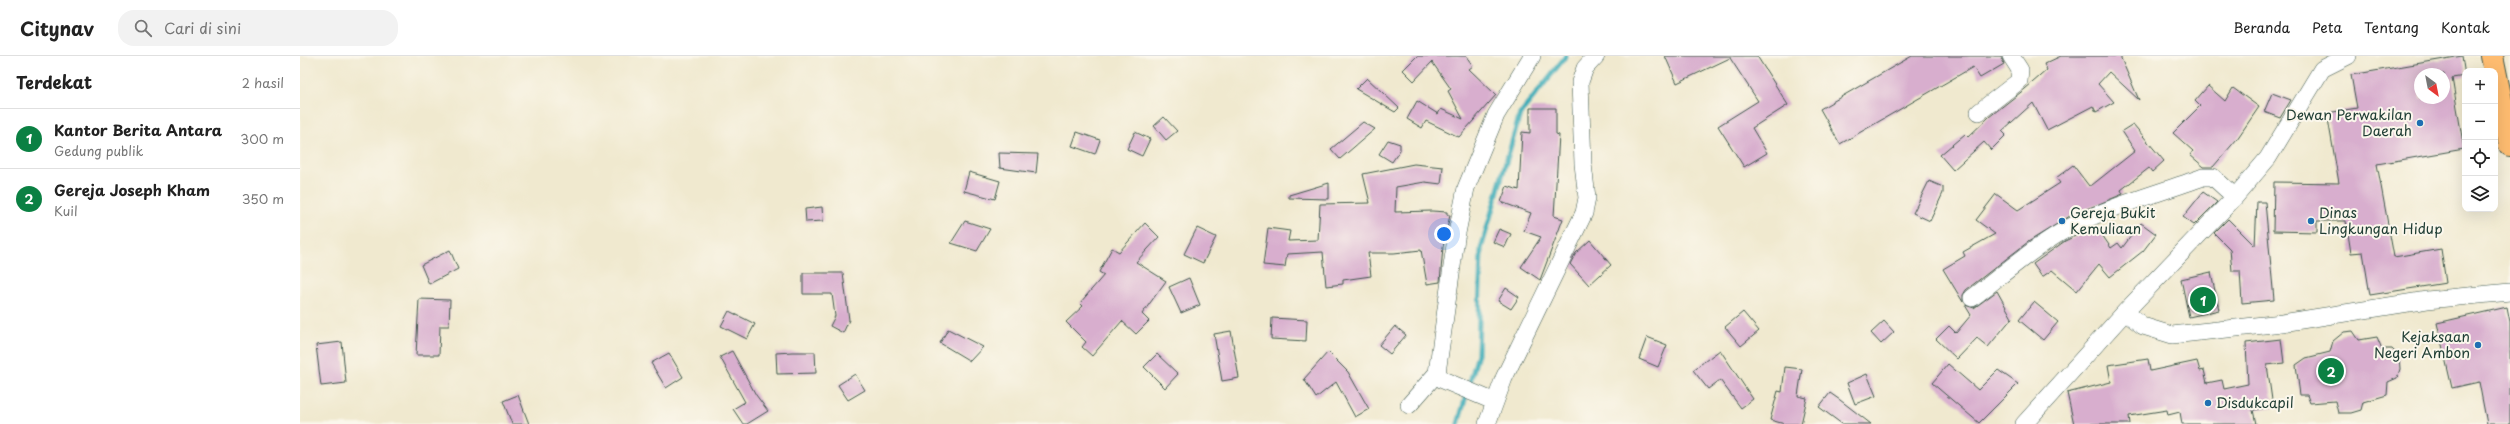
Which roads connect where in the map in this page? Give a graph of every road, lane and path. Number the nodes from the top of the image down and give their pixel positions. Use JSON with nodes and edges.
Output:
{"nodes":[{"id":1,"x":1532,"y":56,"type":"edge"},
{"id":2,"x":1596,"y":56,"type":"edge"},
{"id":3,"x":2011,"y":56,"type":"edge"},
{"id":4,"x":2348,"y":56,"type":"edge"},
{"id":5,"x":2492,"y":56,"type":"edge"},
{"id":6,"x":1979,"y":112,"type":"dead end"},
{"id":7,"x":2510,"y":145,"type":"edge"},
{"id":8,"x":2235,"y":197,"type":"junction"},
{"id":9,"x":2510,"y":292,"type":"edge"},
{"id":10,"x":1972,"y":298,"type":"dead end"},
{"id":11,"x":2125,"y":312,"type":"junction"},
{"id":12,"x":1442,"y":377,"type":"junction"},
{"id":13,"x":1487,"y":398,"type":"junction"},
{"id":14,"x":1410,"y":405,"type":"dead end"},
{"id":15,"x":1487,"y":424,"type":"edge"},
{"id":16,"x":2024,"y":424,"type":"edge"}],
"edges":[{"from":1,"to":12,"type":"street"},
{"from":2,"to":13,"type":"street"},
{"from":3,"to":6,"type":"street"},
{"from":4,"to":8,"type":"street"},
{"from":5,"to":7,"type":"highway"},
{"from":8,"to":10,"type":"street"},
{"from":8,"to":11,"type":"street"},
{"from":9,"to":11,"type":"street"},
{"from":11,"to":16,"type":"street"},
{"from":12,"to":13,"type":"street"},
{"from":12,"to":14,"type":"street"},
{"from":13,"to":15,"type":"street"}]}
